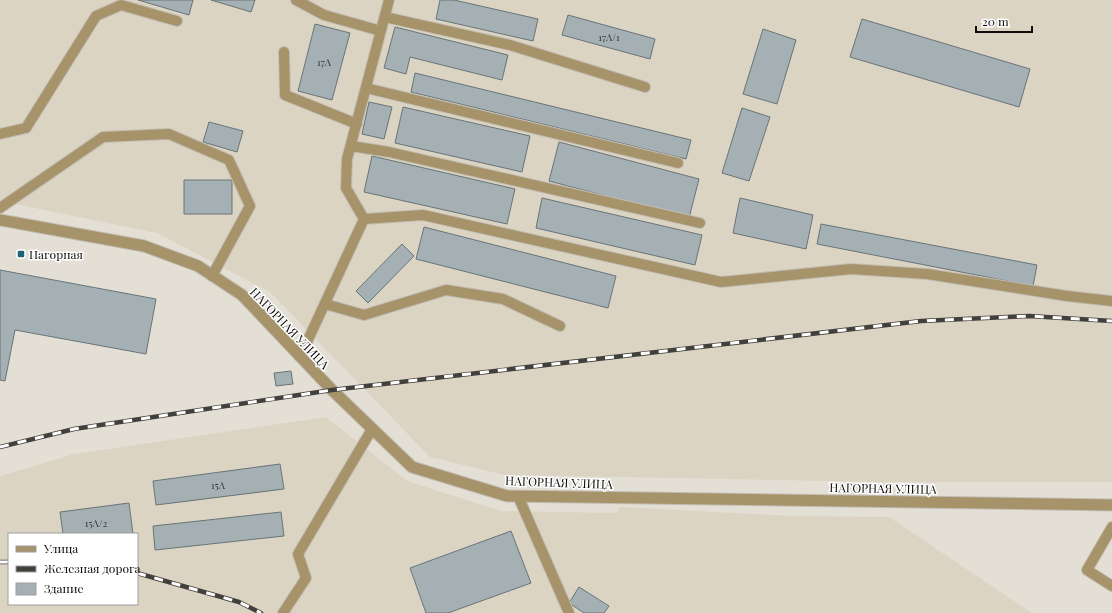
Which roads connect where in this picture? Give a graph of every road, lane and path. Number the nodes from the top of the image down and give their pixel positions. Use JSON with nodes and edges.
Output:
{"nodes":[{"id":1,"x":296,"y":0,"type":"edge"},
{"id":2,"x":389,"y":0,"type":"edge"},
{"id":3,"x":385,"y":17,"type":"junction"},
{"id":4,"x":177,"y":21,"type":"dead end"},
{"id":5,"x":381,"y":31,"type":"junction"},
{"id":6,"x":284,"y":52,"type":"dead end"},
{"id":7,"x":645,"y":87,"type":"dead end"},
{"id":8,"x":366,"y":88,"type":"junction"},
{"id":9,"x":357,"y":124,"type":"junction"},
{"id":10,"x":0,"y":134,"type":"edge"},
{"id":11,"x":351,"y":146,"type":"junction"},
{"id":12,"x":678,"y":164,"type":"dead end"},
{"id":13,"x":0,"y":208,"type":"edge"},
{"id":14,"x":364,"y":219,"type":"junction"},
{"id":15,"x":0,"y":220,"type":"edge"},
{"id":16,"x":700,"y":223,"type":"dead end"},
{"id":17,"x":212,"y":276,"type":"junction"},
{"id":18,"x":1112,"y":301,"type":"edge"},
{"id":19,"x":325,"y":304,"type":"junction"},
{"id":20,"x":560,"y":326,"type":"dead end"},
{"id":21,"x":300,"y":357,"type":"junction"},
{"id":22,"x":372,"y":429,"type":"junction"},
{"id":23,"x":518,"y":496,"type":"junction"},
{"id":24,"x":1112,"y":505,"type":"edge"},
{"id":25,"x":1112,"y":527,"type":"edge"},
{"id":26,"x":1112,"y":586,"type":"edge"},
{"id":27,"x":283,"y":613,"type":"edge"},
{"id":28,"x":569,"y":613,"type":"edge"}],
"edges":[{"from":1,"to":5,"type":"lane"},
{"from":2,"to":3,"type":"lane"},
{"from":3,"to":5,"type":"lane"},
{"from":3,"to":7,"type":"lane"},
{"from":4,"to":10,"type":"lane"},
{"from":5,"to":8,"type":"lane"},
{"from":6,"to":9,"type":"lane"},
{"from":8,"to":9,"type":"lane"},
{"from":8,"to":12,"type":"lane"},
{"from":9,"to":11,"type":"lane"},
{"from":11,"to":14,"type":"lane"},
{"from":11,"to":16,"type":"lane"},
{"from":13,"to":17,"type":"lane"},
{"from":14,"to":18,"type":"lane"},
{"from":14,"to":19,"type":"lane"},
{"from":15,"to":17,"type":"street","name":"НАГОРНАЯ УЛИЦА"},
{"from":17,"to":21,"type":"street","name":"НАГОРНАЯ УЛИЦА"},
{"from":19,"to":20,"type":"lane"},
{"from":19,"to":21,"type":"lane"},
{"from":21,"to":22,"type":"street","name":"НАГОРНАЯ УЛИЦА"},
{"from":22,"to":23,"type":"street","name":"НАГОРНАЯ УЛИЦА"},
{"from":22,"to":27,"type":"lane"},
{"from":23,"to":24,"type":"street","name":"НАГОРНАЯ УЛИЦА"},
{"from":23,"to":28,"type":"lane"},
{"from":25,"to":26,"type":"lane"}]}
